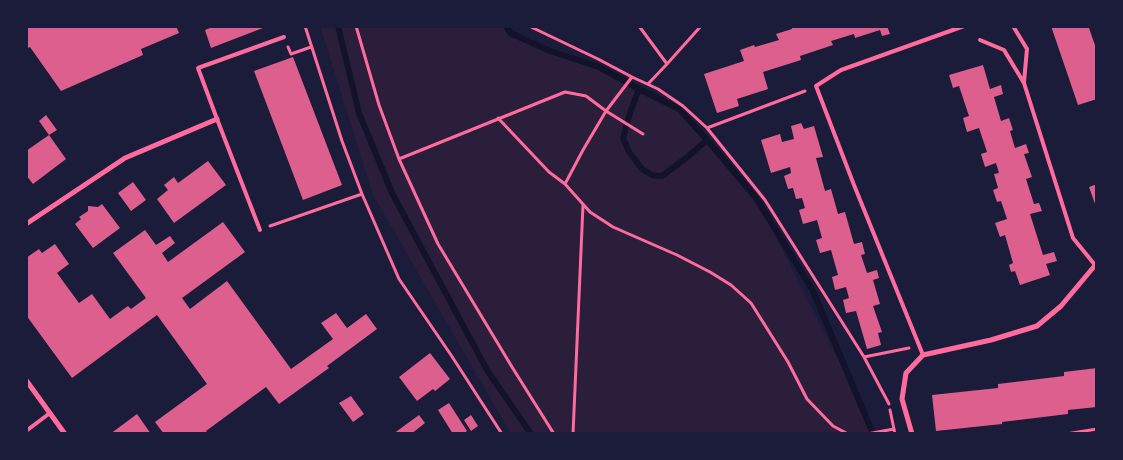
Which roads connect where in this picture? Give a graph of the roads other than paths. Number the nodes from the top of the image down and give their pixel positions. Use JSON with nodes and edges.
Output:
{"nodes":[{"id":1,"x":964,"y":26,"type":"edge"},
{"id":2,"x":1013,"y":26,"type":"edge"},
{"id":3,"x":284,"y":37,"type":"dead end"},
{"id":4,"x":980,"y":40,"type":"dead end"},
{"id":5,"x":1024,"y":83,"type":"junction"},
{"id":6,"x":217,"y":119,"type":"junction"},
{"id":7,"x":26,"y":224,"type":"edge"},
{"id":8,"x":260,"y":230,"type":"road end"},
{"id":9,"x":1096,"y":264,"type":"edge"},
{"id":10,"x":923,"y":356,"type":"junction"},
{"id":11,"x":26,"y":380,"type":"edge"},
{"id":12,"x":50,"y":413,"type":"junction"},
{"id":13,"x":26,"y":431,"type":"edge"},
{"id":14,"x":65,"y":434,"type":"edge"},
{"id":15,"x":912,"y":434,"type":"edge"}],
"edges":[{"from":1,"to":10,"type":"lane"},
{"from":2,"to":5,"type":"lane"},
{"from":3,"to":6,"type":"lane"},
{"from":4,"to":5,"type":"lane"},
{"from":5,"to":9,"type":"lane"},
{"from":6,"to":7,"type":"street"},
{"from":6,"to":8,"type":"lane"},
{"from":9,"to":10,"type":"street"},
{"from":10,"to":15,"type":"street"},
{"from":11,"to":12,"type":"street"},
{"from":12,"to":13,"type":"lane"},
{"from":12,"to":14,"type":"street"}]}
